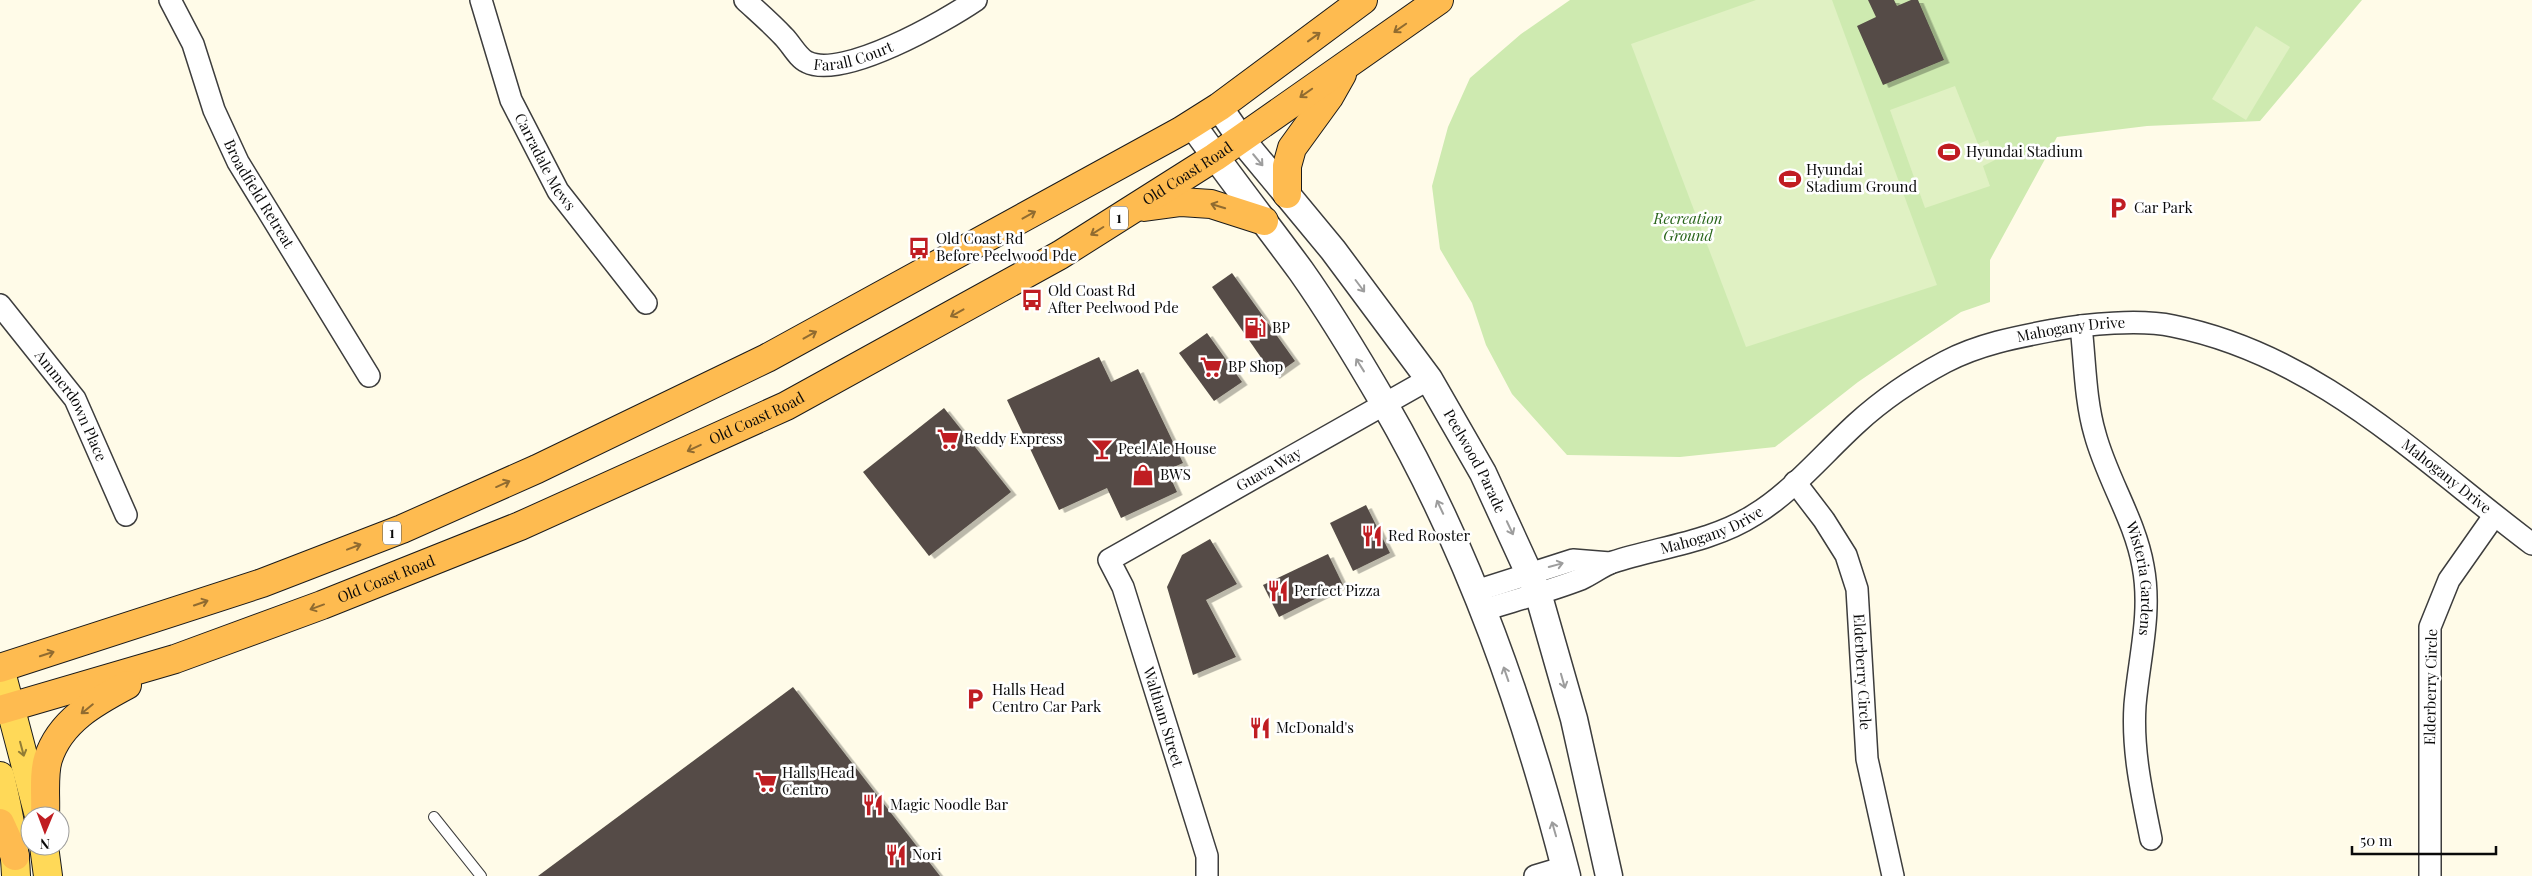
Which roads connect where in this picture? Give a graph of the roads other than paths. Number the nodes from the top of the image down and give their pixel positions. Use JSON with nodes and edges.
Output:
{"nodes":[{"id":1,"x":170,"y":0,"type":"edge"},
{"id":2,"x":481,"y":0,"type":"edge"},
{"id":3,"x":745,"y":0,"type":"edge"},
{"id":4,"x":976,"y":0,"type":"edge"},
{"id":5,"x":1363,"y":0,"type":"edge"},
{"id":6,"x":1439,"y":0,"type":"edge"},
{"id":7,"x":1346,"y":66,"type":"junction"},
{"id":8,"x":1218,"y":107,"type":"junction"},
{"id":9,"x":1192,"y":124,"type":"junction"},
{"id":10,"x":1241,"y":139,"type":"junction"},
{"id":11,"x":1215,"y":157,"type":"junction"},
{"id":12,"x":1287,"y":194,"type":"junction"},
{"id":13,"x":1132,"y":209,"type":"junction"},
{"id":14,"x":1264,"y":222,"type":"junction"},
{"id":15,"x":646,"y":303,"type":"dead end"},
{"id":16,"x":0,"y":305,"type":"edge"},
{"id":17,"x":2081,"y":326,"type":"junction"},
{"id":18,"x":369,"y":376,"type":"dead end"},
{"id":19,"x":1429,"y":379,"type":"junction"},
{"id":20,"x":1384,"y":404,"type":"junction"},
{"id":21,"x":1795,"y":482,"type":"junction"},
{"id":22,"x":126,"y":515,"type":"dead end"},
{"id":23,"x":2494,"y":516,"type":"junction"},
{"id":24,"x":2532,"y":544,"type":"edge"},
{"id":25,"x":1110,"y":560,"type":"joint"},
{"id":26,"x":1534,"y":582,"type":"junction"},
{"id":27,"x":1480,"y":600,"type":"junction"},
{"id":28,"x":174,"y":659,"type":"junction"},
{"id":29,"x":0,"y":668,"type":"edge"},
{"id":30,"x":5,"y":709,"type":"edge"},
{"id":31,"x":0,"y":776,"type":"edge"},
{"id":32,"x":35,"y":806,"type":"edge"},
{"id":33,"x":46,"y":806,"type":"edge"},
{"id":34,"x":434,"y":817,"type":"dead end"},
{"id":35,"x":0,"y":823,"type":"edge"},
{"id":36,"x":2151,"y":839,"type":"dead end"},
{"id":37,"x":45,"y":856,"type":"edge"},
{"id":38,"x":15,"y":866,"type":"edge"},
{"id":39,"x":1566,"y":872,"type":"edge"},
{"id":40,"x":48,"y":876,"type":"edge"},
{"id":41,"x":481,"y":876,"type":"edge"},
{"id":42,"x":1207,"y":876,"type":"edge"},
{"id":43,"x":1535,"y":876,"type":"edge"},
{"id":44,"x":1609,"y":876,"type":"edge"},
{"id":45,"x":1894,"y":876,"type":"edge"},
{"id":46,"x":2430,"y":876,"type":"edge"}],
"edges":[{"from":1,"to":18,"type":"street","name":"Broadfield Retreat"},
{"from":2,"to":15,"type":"street","name":"Carradale Mews"},
{"from":3,"to":4,"type":"street","name":"Farall Court"},
{"from":8,"to":5,"type":"highway","number":"1","one_way":true},
{"from":6,"to":7,"type":"highway","name":"Old Coast Road","number":"1","one_way":true},
{"from":7,"to":10,"type":"highway","name":"Old Coast Road","number":"1","one_way":true},
{"from":7,"to":12,"type":"highway"},
{"from":8,"to":9,"type":"highway","number":"1"},
{"from":8,"to":10,"type":"street","name":"Peelwood Parade"},
{"from":9,"to":11,"type":"street"},
{"from":29,"to":9,"type":"highway","number":"1","one_way":true},
{"from":10,"to":11,"type":"highway","name":"Old Coast Road","number":"1"},
{"from":10,"to":12,"type":"street","name":"Peelwood Parade","one_way":true},
{"from":11,"to":13,"type":"highway","name":"Old Coast Road","number":"1"},
{"from":11,"to":14,"type":"street"},
{"from":12,"to":19,"type":"street","name":"Peelwood Parade","one_way":true},
{"from":14,"to":13,"type":"highway","one_way":true},
{"from":13,"to":28,"type":"highway","name":"Old Coast Road","number":"1","one_way":true},
{"from":20,"to":14,"type":"street","one_way":true},
{"from":16,"to":22,"type":"street","name":"Ammerdown Place"},
{"from":17,"to":21,"type":"street","name":"Mahogany Drive"},
{"from":17,"to":23,"type":"street","name":"Mahogany Drive"},
{"from":17,"to":36,"type":"street","name":"Wisteria Gardens"},
{"from":19,"to":20,"type":"street","name":"Guava Way"},
{"from":19,"to":26,"type":"street","name":"Peelwood Parade","one_way":true},
{"from":20,"to":25,"type":"street","name":"Guava Way"},
{"from":27,"to":20,"type":"street","one_way":true},
{"from":21,"to":26,"type":"street","name":"Mahogany Drive"},
{"from":21,"to":45,"type":"street","name":"Elderberry Circle"},
{"from":23,"to":24,"type":"street","name":"Mahogany Drive"},
{"from":23,"to":46,"type":"street","name":"Elderberry Circle"},
{"from":25,"to":42,"type":"street","name":"Waltham Street"},
{"from":26,"to":27,"type":"street","name":"Mahogany Drive"},
{"from":26,"to":44,"type":"street","name":"Peelwood Parade","one_way":true},
{"from":39,"to":27,"type":"street","one_way":true},
{"from":28,"to":30,"type":"highway","name":"Old Coast Road","number":"1"},
{"from":28,"to":33,"type":"highway","one_way":true},
{"from":29,"to":30,"type":"main road"},
{"from":30,"to":32,"type":"main road","one_way":true},
{"from":31,"to":38,"type":"main road"},
{"from":34,"to":41,"type":"lane"},
{"from":35,"to":38,"type":"highway"},
{"from":37,"to":40,"type":"main road"},
{"from":39,"to":43,"type":"street"}]}
